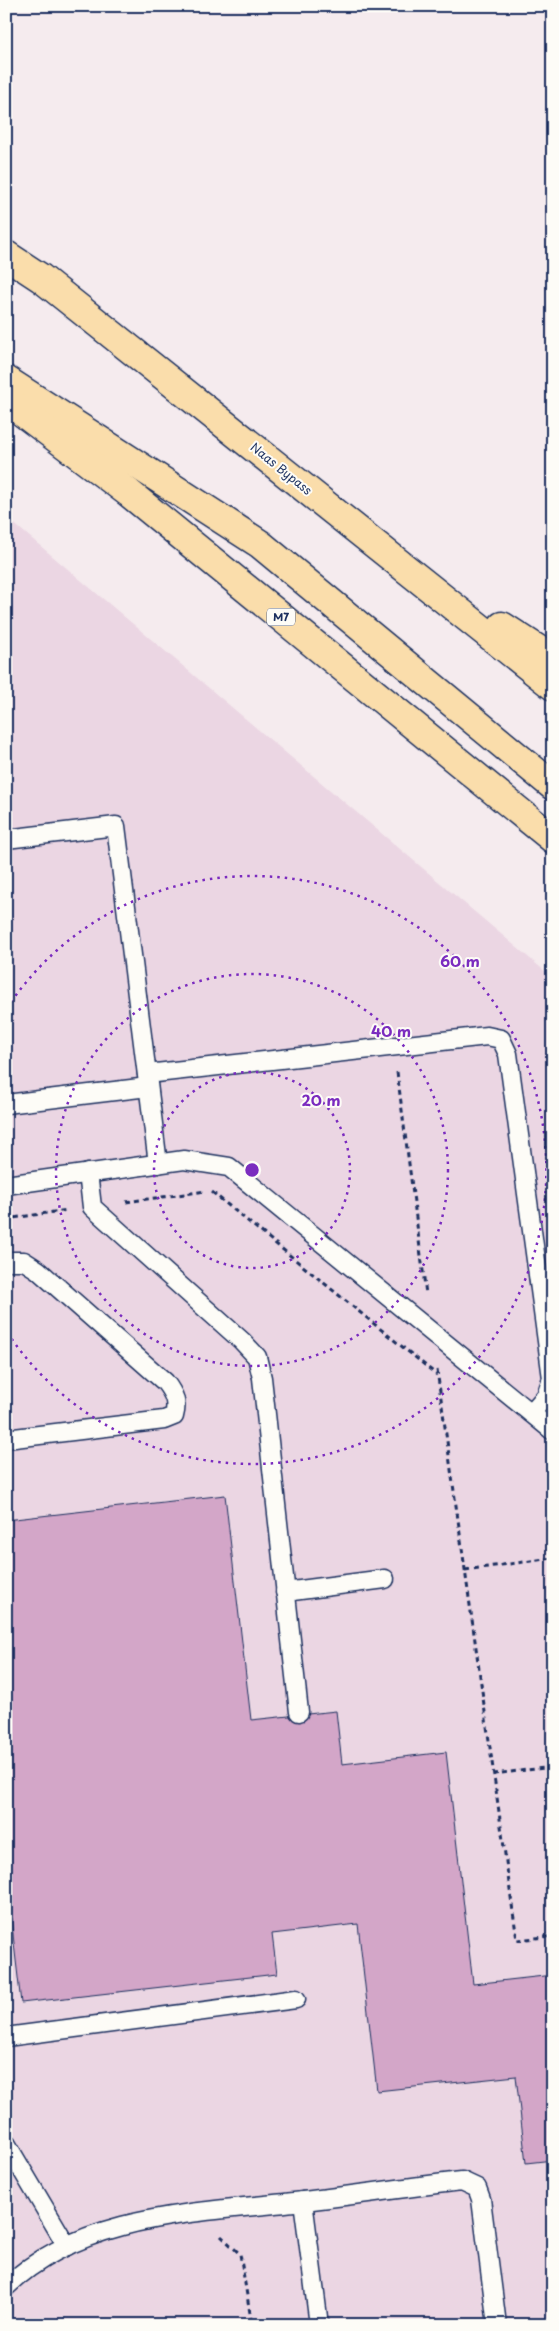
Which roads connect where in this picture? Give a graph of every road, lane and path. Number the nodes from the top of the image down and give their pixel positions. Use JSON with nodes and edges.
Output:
{"nodes":[{"id":1,"x":6,"y":255,"type":"edge"},
{"id":2,"x":6,"y":380,"type":"edge"},
{"id":3,"x":6,"y":400,"type":"edge"},
{"id":4,"x":376,"y":545,"type":"junction"},
{"id":5,"x":553,"y":658,"type":"edge"},
{"id":6,"x":553,"y":686,"type":"edge"},
{"id":7,"x":553,"y":786,"type":"edge"},
{"id":8,"x":6,"y":839,"type":"edge"},
{"id":9,"x":553,"y":839,"type":"edge"},
{"id":10,"x":393,"y":1047,"type":"junction"},
{"id":11,"x":147,"y":1080,"type":"junction"},
{"id":12,"x":6,"y":1104,"type":"edge"},
{"id":13,"x":158,"y":1164,"type":"junction"},
{"id":14,"x":88,"y":1173,"type":"junction"},
{"id":15,"x":6,"y":1185,"type":"edge"},
{"id":16,"x":92,"y":1207,"type":"junction"},
{"id":17,"x":6,"y":1218,"type":"edge"},
{"id":18,"x":6,"y":1260,"type":"edge"},
{"id":19,"x":432,"y":1333,"type":"junction"},
{"id":20,"x":437,"y":1376,"type":"junction"},
{"id":21,"x":531,"y":1413,"type":"junction"},
{"id":22,"x":553,"y":1431,"type":"edge"},
{"id":23,"x":6,"y":1438,"type":"edge"},
{"id":24,"x":553,"y":1558,"type":"edge"},
{"id":25,"x":465,"y":1570,"type":"junction"},
{"id":26,"x":385,"y":1578,"type":"dead end"},
{"id":27,"x":285,"y":1592,"type":"junction"},
{"id":28,"x":299,"y":1712,"type":"dead end"},
{"id":29,"x":553,"y":1767,"type":"edge"},
{"id":30,"x":493,"y":1774,"type":"junction"},
{"id":31,"x":553,"y":1936,"type":"edge"},
{"id":32,"x":296,"y":1999,"type":"dead end"},
{"id":33,"x":6,"y":2037,"type":"edge"},
{"id":34,"x":6,"y":2143,"type":"edge"},
{"id":35,"x":303,"y":2201,"type":"junction"},
{"id":36,"x":210,"y":2211,"type":"junction"},
{"id":37,"x":67,"y":2246,"type":"junction"},
{"id":38,"x":6,"y":2287,"type":"edge"},
{"id":39,"x":252,"y":2325,"type":"edge"},
{"id":40,"x":319,"y":2325,"type":"edge"},
{"id":41,"x":497,"y":2325,"type":"edge"}],
"edges":[{"from":1,"to":4,"type":"highway","name":"Naas Bypass"},
{"from":2,"to":7,"type":"highway"},
{"from":3,"to":9,"type":"highway","number":"M7"},
{"from":4,"to":5,"type":"highway"},
{"from":4,"to":6,"type":"highway","name":"Naas Bypass"},
{"from":8,"to":11,"type":"lane"},
{"from":10,"to":11,"type":"lane"},
{"from":10,"to":19,"type":"path"},
{"from":10,"to":21,"type":"lane"},
{"from":11,"to":12,"type":"lane"},
{"from":11,"to":13,"type":"lane"},
{"from":13,"to":14,"type":"lane"},
{"from":13,"to":19,"type":"lane"},
{"from":14,"to":15,"type":"lane"},
{"from":14,"to":16,"type":"lane"},
{"from":16,"to":17,"type":"path"},
{"from":16,"to":20,"type":"path"},
{"from":16,"to":27,"type":"lane"},
{"from":18,"to":23,"type":"lane"},
{"from":19,"to":20,"type":"path"},
{"from":19,"to":21,"type":"lane"},
{"from":20,"to":25,"type":"path"},
{"from":21,"to":22,"type":"lane"},
{"from":24,"to":25,"type":"path"},
{"from":25,"to":30,"type":"path"},
{"from":26,"to":27,"type":"lane"},
{"from":27,"to":28,"type":"lane"},
{"from":29,"to":30,"type":"path"},
{"from":30,"to":31,"type":"path"},
{"from":32,"to":33,"type":"lane"},
{"from":34,"to":37,"type":"lane"},
{"from":35,"to":36,"type":"lane"},
{"from":35,"to":40,"type":"lane"},
{"from":35,"to":41,"type":"lane"},
{"from":36,"to":37,"type":"lane"},
{"from":36,"to":39,"type":"path"},
{"from":37,"to":38,"type":"lane"}]}
